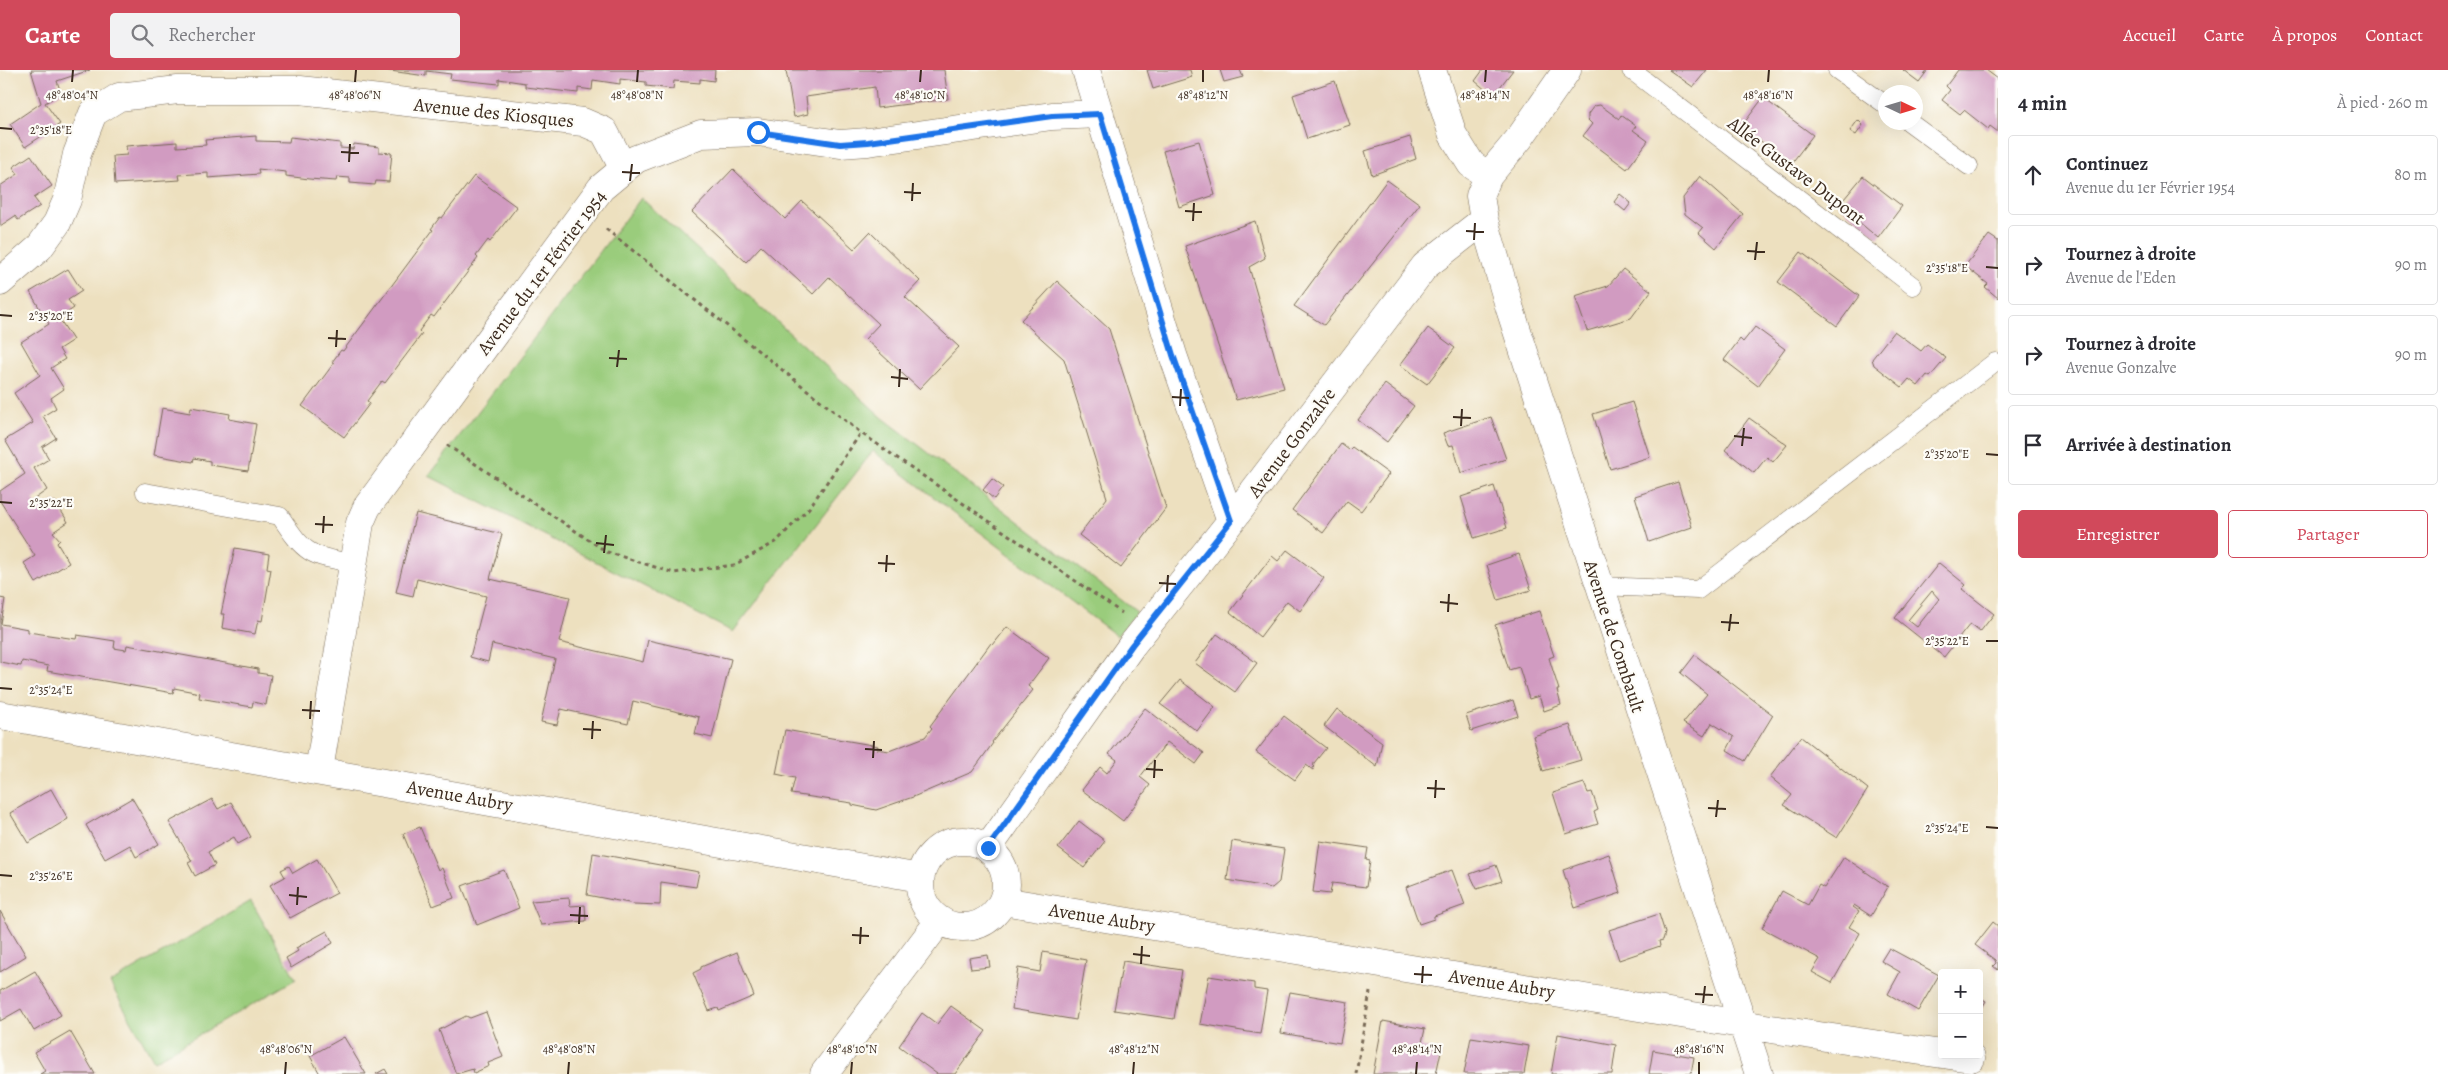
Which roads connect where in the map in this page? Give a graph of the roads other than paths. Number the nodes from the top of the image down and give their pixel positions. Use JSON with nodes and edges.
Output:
{"nodes":[{"id":1,"x":1086,"y":70,"type":"edge"},
{"id":2,"x":1432,"y":70,"type":"edge"},
{"id":3,"x":1567,"y":70,"type":"edge"},
{"id":4,"x":1631,"y":70,"type":"edge"},
{"id":5,"x":1837,"y":70,"type":"edge"},
{"id":6,"x":1878,"y":99,"type":"edge"},
{"id":7,"x":1100,"y":114,"type":"junction"},
{"id":8,"x":1920,"y":130,"type":"edge"},
{"id":9,"x":1969,"y":166,"type":"dead end"},
{"id":10,"x":624,"y":169,"type":"junction"},
{"id":11,"x":1484,"y":197,"type":"junction"},
{"id":12,"x":0,"y":282,"type":"edge"},
{"id":13,"x":1913,"y":286,"type":"dead end"},
{"id":14,"x":1995,"y":362,"type":"dead end"},
{"id":15,"x":145,"y":492,"type":"dead end"},
{"id":16,"x":1231,"y":521,"type":"junction"},
{"id":17,"x":353,"y":563,"type":"junction"},
{"id":18,"x":1599,"y":586,"type":"junction"},
{"id":19,"x":0,"y":715,"type":"edge"},
{"id":20,"x":319,"y":770,"type":"junction"},
{"id":21,"x":988,"y":848,"type":"junction"},
{"id":22,"x":920,"y":878,"type":"junction"},
{"id":23,"x":1003,"y":901,"type":"junction"},
{"id":24,"x":940,"y":920,"type":"junction"},
{"id":25,"x":1742,"y":1023,"type":"junction"},
{"id":26,"x":1938,"y":1053,"type":"edge"},
{"id":27,"x":824,"y":1074,"type":"edge"},
{"id":28,"x":1758,"y":1074,"type":"edge"}],
"edges":[{"from":1,"to":7,"type":"street"},
{"from":2,"to":11,"type":"street"},
{"from":3,"to":11,"type":"street","name":"Avenue Gonzalve"},
{"from":4,"to":13,"type":"lane","name":"Allée Gustave Dupont"},
{"from":5,"to":6,"type":"lane"},
{"from":7,"to":10,"type":"street","name":"Avenue du 1er Février 1954"},
{"from":7,"to":16,"type":"street"},
{"from":8,"to":9,"type":"lane"},
{"from":10,"to":12,"type":"street","name":"Avenue des Kiosques"},
{"from":10,"to":17,"type":"street","name":"Avenue du 1er Février 1954"},
{"from":11,"to":16,"type":"street","name":"Avenue Gonzalve"},
{"from":11,"to":18,"type":"street","name":"Avenue de Combault"},
{"from":14,"to":18,"type":"lane"},
{"from":15,"to":17,"type":"lane"},
{"from":16,"to":21,"type":"street","name":"Avenue Gonzalve"},
{"from":17,"to":20,"type":"street","name":"Avenue du 1er Février 1954"},
{"from":18,"to":25,"type":"street","name":"Avenue de Combault"},
{"from":19,"to":20,"type":"street","name":"Avenue Aubry"},
{"from":20,"to":22,"type":"street","name":"Avenue Aubry"},
{"from":21,"to":22,"type":"street"},
{"from":21,"to":23,"type":"street"},
{"from":22,"to":24,"type":"street"},
{"from":23,"to":24,"type":"street"},
{"from":23,"to":25,"type":"street","name":"Avenue Aubry"},
{"from":24,"to":27,"type":"street"},
{"from":25,"to":26,"type":"street","name":"Avenue Aubry"},
{"from":25,"to":28,"type":"street","name":"Avenue de Combault"}]}
